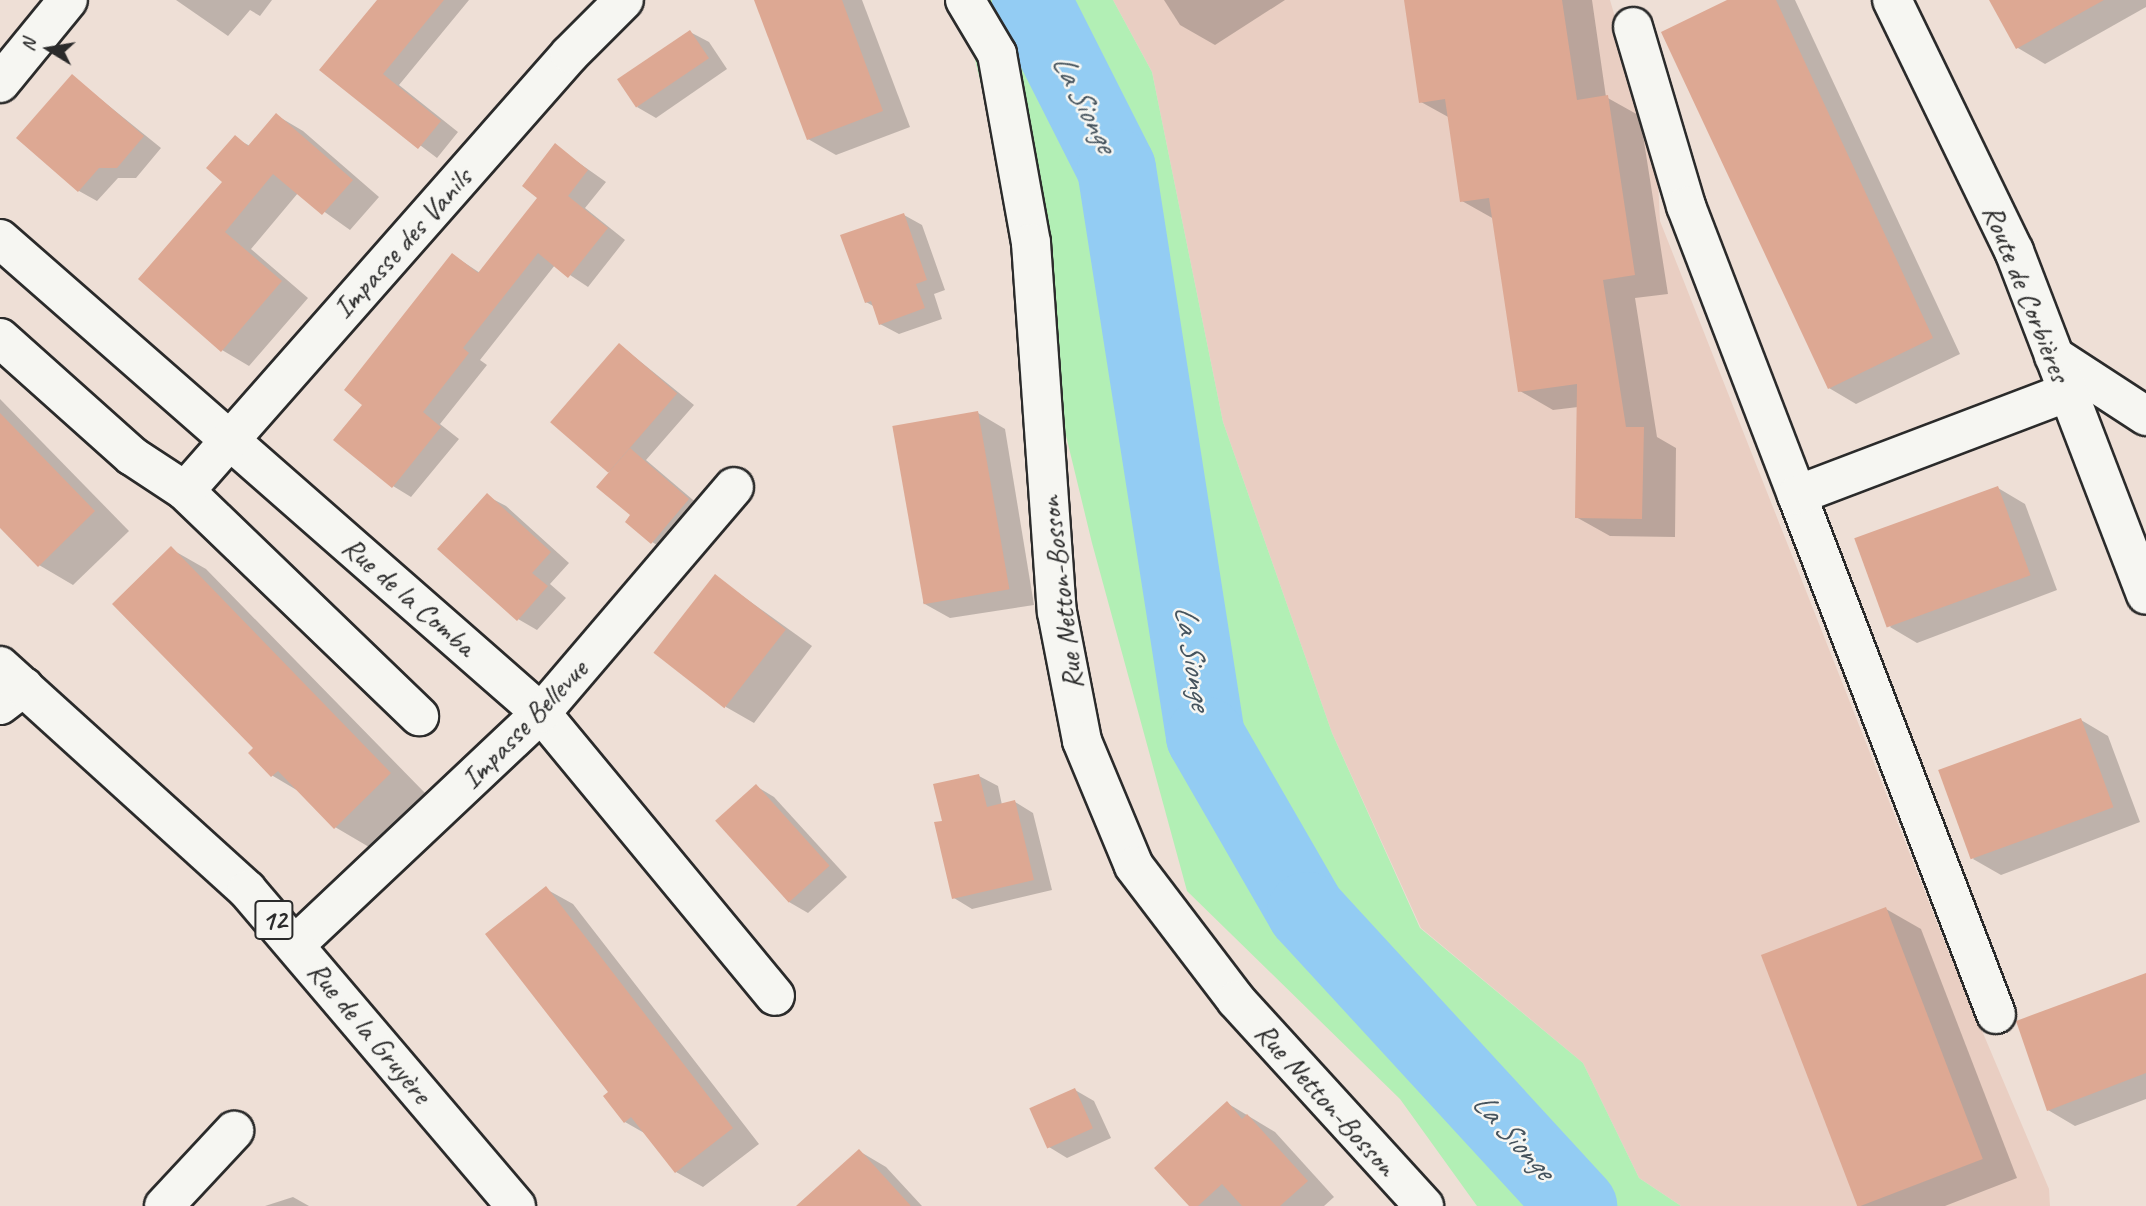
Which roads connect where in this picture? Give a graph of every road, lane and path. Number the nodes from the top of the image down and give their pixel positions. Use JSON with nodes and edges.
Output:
{"nodes":[{"id":1,"x":68,"y":0,"type":"edge"},
{"id":2,"x":624,"y":0,"type":"edge"},
{"id":3,"x":965,"y":0,"type":"edge"},
{"id":4,"x":1892,"y":0,"type":"edge"},
{"id":5,"x":1633,"y":27,"type":"dead end"},
{"id":6,"x":0,"y":82,"type":"edge"},
{"id":7,"x":0,"y":239,"type":"edge"},
{"id":8,"x":0,"y":338,"type":"edge"},
{"id":9,"x":2054,"y":356,"type":"junction"},
{"id":10,"x":2068,"y":392,"type":"junction"},
{"id":11,"x":2146,"y":416,"type":"edge"},
{"id":12,"x":230,"y":438,"type":"junction"},
{"id":13,"x":734,"y":487,"type":"dead end"},
{"id":14,"x":185,"y":491,"type":"junction"},
{"id":15,"x":1797,"y":495,"type":"junction"},
{"id":16,"x":2146,"y":594,"type":"edge"},
{"id":17,"x":8,"y":686,"type":"edge"},
{"id":18,"x":541,"y":713,"type":"junction"},
{"id":19,"x":419,"y":716,"type":"dead end"},
{"id":20,"x":296,"y":944,"type":"junction"},
{"id":21,"x":775,"y":996,"type":"dead end"},
{"id":22,"x":1996,"y":1014,"type":"dead end"},
{"id":23,"x":234,"y":1131,"type":"dead end"},
{"id":24,"x":164,"y":1206,"type":"edge"},
{"id":25,"x":516,"y":1206,"type":"edge"},
{"id":26,"x":1424,"y":1206,"type":"edge"}],
"edges":[{"from":1,"to":6,"type":"street"},
{"from":2,"to":12,"type":"street","name":"Impasse des Vanils"},
{"from":3,"to":26,"type":"street","name":"Rue Netton-Bosson"},
{"from":4,"to":9,"type":"street","name":"Route de Corbières"},
{"from":5,"to":15,"type":"street"},
{"from":7,"to":12,"type":"street","name":"Rue de la Comba"},
{"from":8,"to":14,"type":"street"},
{"from":9,"to":10,"type":"street","name":"Route de Corbières"},
{"from":9,"to":11,"type":"street"},
{"from":10,"to":15,"type":"street"},
{"from":10,"to":16,"type":"street","name":"Route de Corbières"},
{"from":12,"to":14,"type":"street","name":"Impasse des Vanils"},
{"from":12,"to":18,"type":"street","name":"Rue de la Comba"},
{"from":13,"to":18,"type":"street","name":"Impasse Bellevue"},
{"from":14,"to":19,"type":"street"},
{"from":15,"to":22,"type":"street"},
{"from":17,"to":20,"type":"street","name":"Rue de la Gruyère","number":"12"},
{"from":18,"to":20,"type":"street","name":"Impasse Bellevue"},
{"from":18,"to":21,"type":"street","name":"Rue de la Comba"},
{"from":20,"to":25,"type":"street","name":"Rue de la Gruyère","number":"12"},
{"from":23,"to":24,"type":"street"}]}
